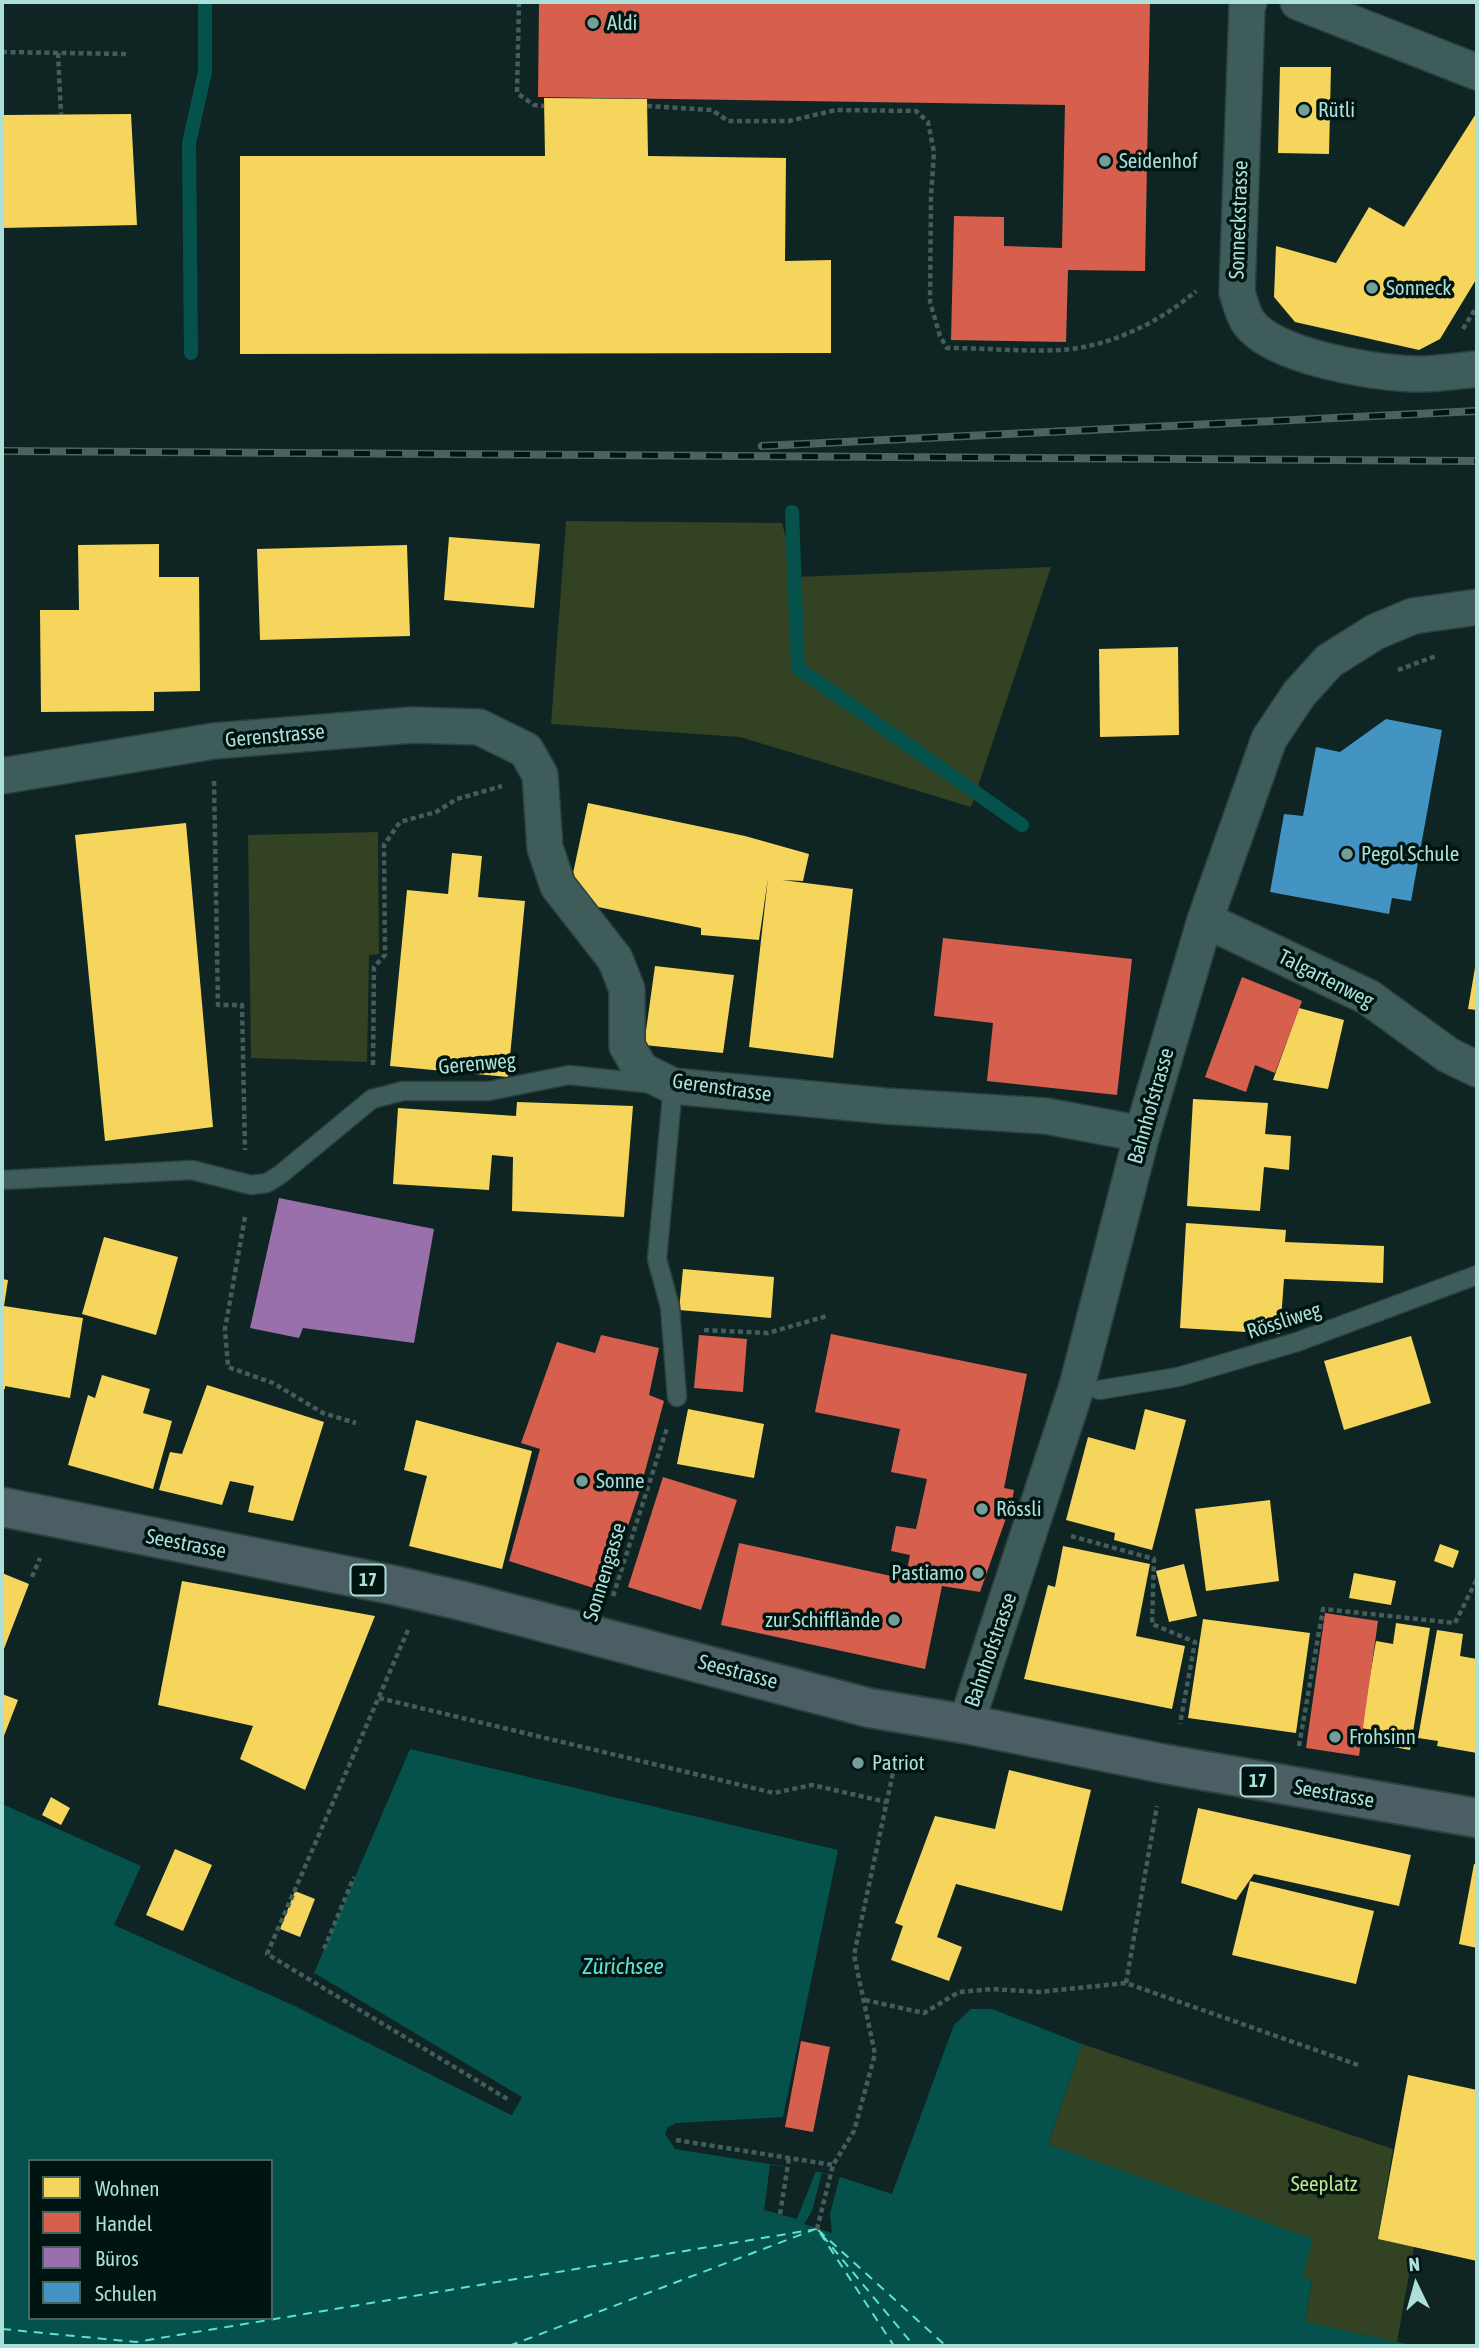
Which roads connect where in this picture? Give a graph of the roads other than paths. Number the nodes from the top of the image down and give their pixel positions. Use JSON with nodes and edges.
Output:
{"nodes":[{"id":1,"x":1249,"y":2,"type":"edge"},
{"id":2,"x":1298,"y":2,"type":"edge"},
{"id":3,"x":1477,"y":72,"type":"edge"},
{"id":4,"x":1477,"y":369,"type":"edge"},
{"id":5,"x":1477,"y":607,"type":"edge"},
{"id":6,"x":2,"y":776,"type":"edge"},
{"id":7,"x":1205,"y":920,"type":"junction"},
{"id":8,"x":1477,"y":1069,"type":"edge"},
{"id":9,"x":673,"y":1086,"type":"junction"},
{"id":10,"x":1142,"y":1134,"type":"junction"},
{"id":11,"x":2,"y":1180,"type":"edge"},
{"id":12,"x":1477,"y":1275,"type":"edge"},
{"id":13,"x":1099,"y":1390,"type":"dead end"},
{"id":14,"x":677,"y":1397,"type":"road end"},
{"id":15,"x":2,"y":1507,"type":"edge"},
{"id":16,"x":966,"y":1724,"type":"junction"},
{"id":17,"x":1477,"y":1818,"type":"edge"}],
"edges":[{"from":1,"to":4,"type":"street","name":"Sonneckstrasse"},
{"from":2,"to":3,"type":"street"},
{"from":5,"to":7,"type":"street","name":"Bahnhofstrasse"},
{"from":6,"to":9,"type":"street","name":"Gerenstrasse"},
{"from":7,"to":8,"type":"street","name":"Talgartenweg"},
{"from":7,"to":10,"type":"street","name":"Bahnhofstrasse"},
{"from":9,"to":10,"type":"street","name":"Gerenstrasse"},
{"from":9,"to":11,"type":"lane","name":"Gerenweg"},
{"from":9,"to":14,"type":"lane"},
{"from":10,"to":16,"type":"street","name":"Bahnhofstrasse"},
{"from":12,"to":13,"type":"lane","name":"Rössliweg"},
{"from":15,"to":16,"type":"main road","name":"Seestrasse","number":"17"},
{"from":16,"to":17,"type":"main road","name":"Seestrasse","number":"17"}]}
